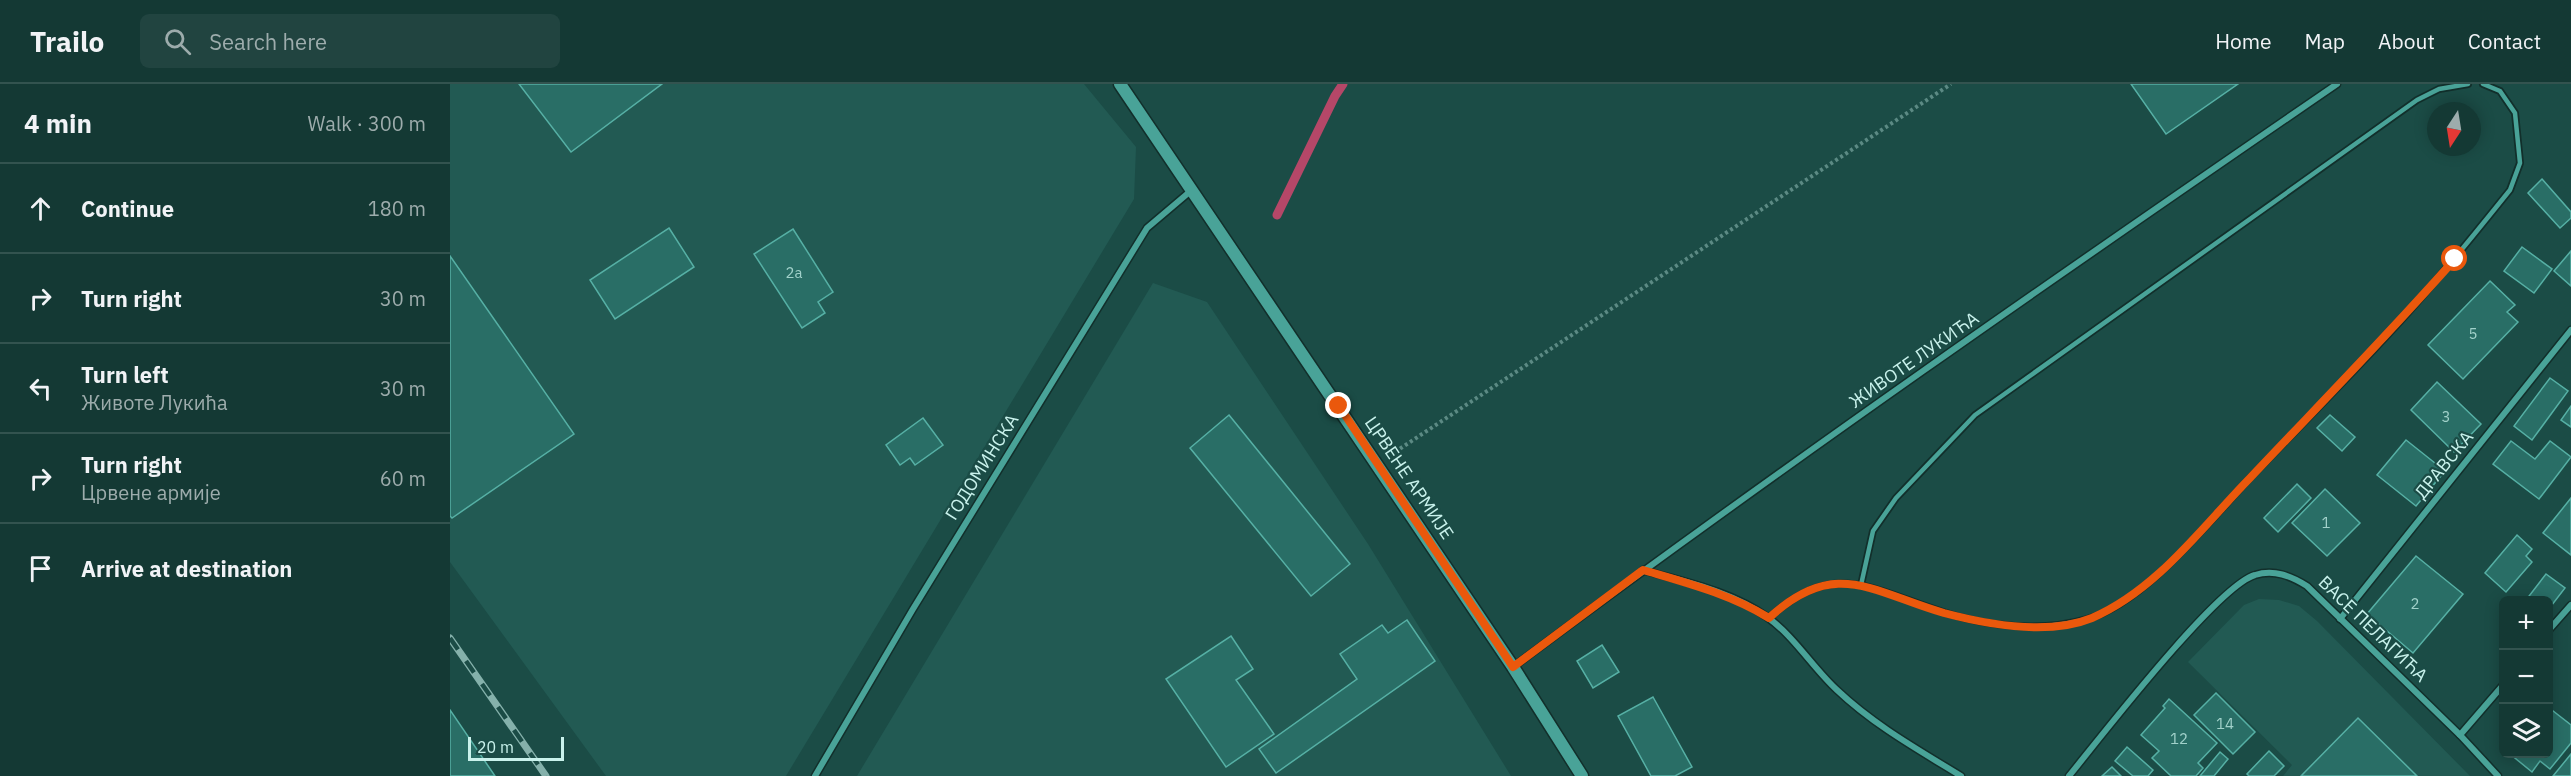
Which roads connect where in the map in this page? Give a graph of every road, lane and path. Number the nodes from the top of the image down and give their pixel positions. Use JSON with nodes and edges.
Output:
{"nodes":[{"id":1,"x":1120,"y":84,"type":"edge"},
{"id":2,"x":1951,"y":84,"type":"edge"},
{"id":3,"x":2337,"y":84,"type":"edge"},
{"id":4,"x":2468,"y":84,"type":"edge"},
{"id":5,"x":2483,"y":84,"type":"edge"},
{"id":6,"x":1194,"y":189,"type":"junction"},
{"id":7,"x":2571,"y":330,"type":"edge"},
{"id":8,"x":1378,"y":465,"type":"junction"},
{"id":9,"x":1643,"y":570,"type":"junction"},
{"id":10,"x":1861,"y":585,"type":"junction"},
{"id":11,"x":2571,"y":605,"type":"edge"},
{"id":12,"x":1769,"y":618,"type":"junction"},
{"id":13,"x":2340,"y":619,"type":"junction"},
{"id":14,"x":2553,"y":626,"type":"edge"},
{"id":15,"x":1513,"y":667,"type":"junction"},
{"id":16,"x":2499,"y":690,"type":"edge"},
{"id":17,"x":2460,"y":735,"type":"junction"},
{"id":18,"x":815,"y":776,"type":"edge"},
{"id":19,"x":1582,"y":776,"type":"edge"},
{"id":20,"x":1961,"y":776,"type":"edge"},
{"id":21,"x":2069,"y":776,"type":"edge"},
{"id":22,"x":2498,"y":776,"type":"edge"}],
"edges":[{"from":1,"to":6,"type":"main road","name":"ЦРВЕНЕ АРМИЈЕ"},
{"from":2,"to":8,"type":"path"},
{"from":3,"to":9,"type":"street","name":"ЖИВОТЕ ЛУКИЋА"},
{"from":4,"to":10,"type":"lane"},
{"from":5,"to":10,"type":"lane"},
{"from":6,"to":8,"type":"main road","name":"ЦРВЕНЕ АРМИЈЕ"},
{"from":6,"to":18,"type":"street","name":"ГОДОМИНСКА"},
{"from":7,"to":13,"type":"street","name":"ДРАВСКА"},
{"from":8,"to":15,"type":"main road","name":"ЦРВЕНЕ АРМИЈЕ"},
{"from":9,"to":12,"type":"street"},
{"from":9,"to":15,"type":"street","name":"ЖИВОТЕ ЛУКИЋА"},
{"from":10,"to":12,"type":"lane"},
{"from":11,"to":14,"type":"street"},
{"from":12,"to":20,"type":"street"},
{"from":13,"to":17,"type":"street","name":"ВАСЕ ПЕЛАГИЋА"},
{"from":13,"to":21,"type":"street","name":"ВАСЕ ПЕЛАГИЋА"},
{"from":15,"to":19,"type":"main road","name":"ЦРВЕНЕ АРМИЈЕ"},
{"from":16,"to":17,"type":"street"},
{"from":17,"to":22,"type":"street","name":"ВАСЕ ПЕЛАГИЋА"}]}
